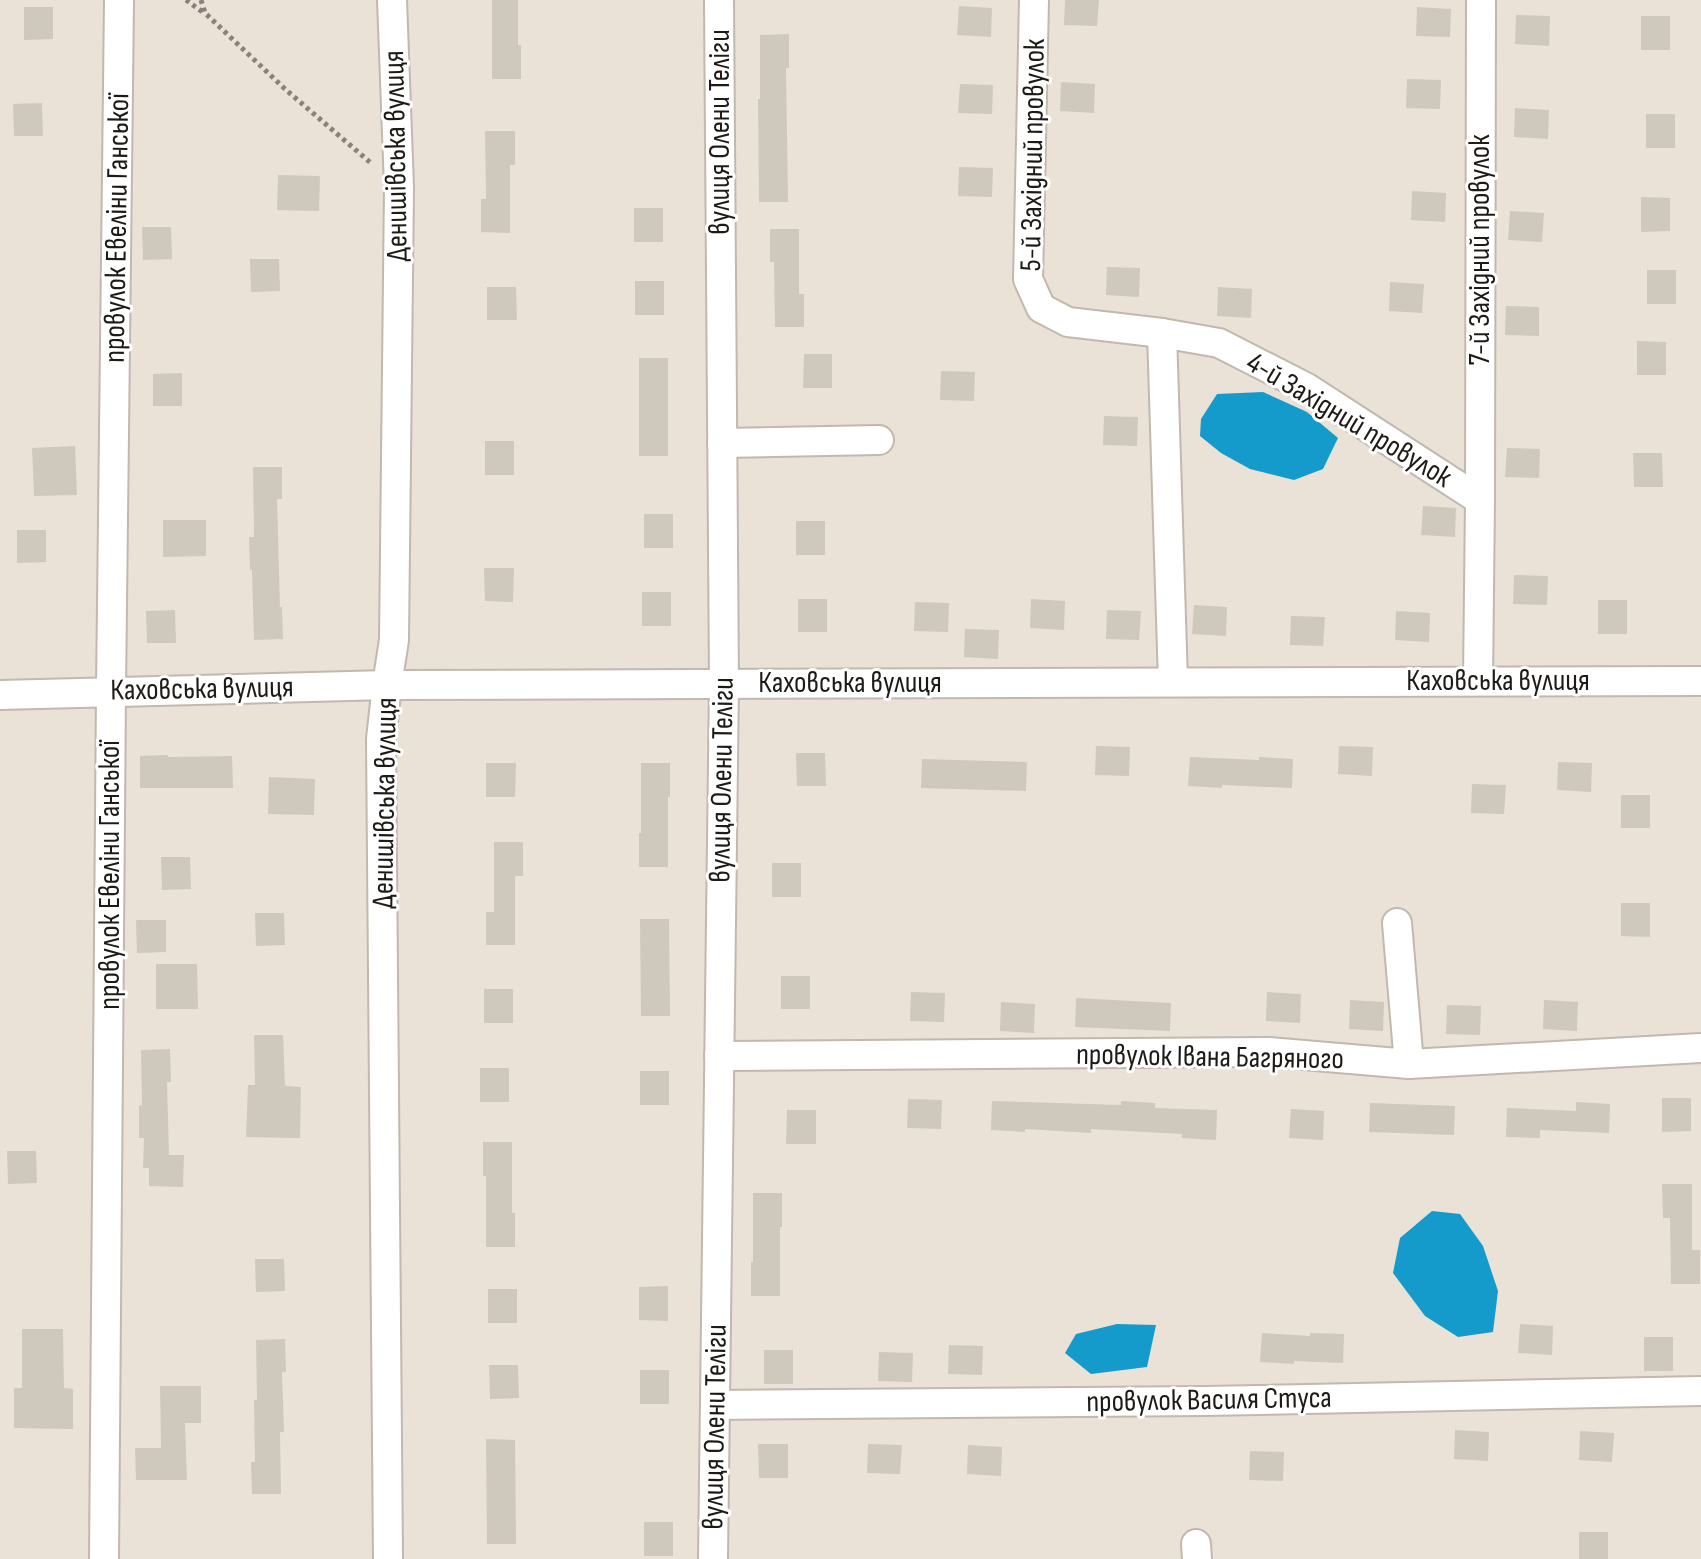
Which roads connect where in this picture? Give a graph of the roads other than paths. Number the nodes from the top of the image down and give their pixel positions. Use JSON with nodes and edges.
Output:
{"nodes":[{"id":1,"x":119,"y":0,"type":"edge"},
{"id":2,"x":392,"y":0,"type":"edge"},
{"id":3,"x":719,"y":0,"type":"edge"},
{"id":4,"x":1034,"y":0,"type":"edge"},
{"id":5,"x":1481,"y":0,"type":"edge"},
{"id":6,"x":1041,"y":308,"type":"joint"},
{"id":7,"x":1162,"y":333,"type":"junction"},
{"id":8,"x":879,"y":440,"type":"dead end"},
{"id":9,"x":722,"y":443,"type":"junction"},
{"id":10,"x":1480,"y":500,"type":"junction"},
{"id":11,"x":1478,"y":681,"type":"junction"},
{"id":12,"x":1701,"y":681,"type":"edge"},
{"id":13,"x":1173,"y":682,"type":"junction"},
{"id":14,"x":724,"y":683,"type":"junction"},
{"id":15,"x":387,"y":685,"type":"junction"},
{"id":16,"x":111,"y":691,"type":"junction"},
{"id":17,"x":0,"y":695,"type":"edge"},
{"id":18,"x":1397,"y":923,"type":"dead end"},
{"id":19,"x":1701,"y":1048,"type":"edge"},
{"id":20,"x":719,"y":1056,"type":"junction"},
{"id":21,"x":1409,"y":1064,"type":"junction"},
{"id":22,"x":1701,"y":1391,"type":"edge"},
{"id":23,"x":716,"y":1405,"type":"junction"},
{"id":24,"x":104,"y":1559,"type":"edge"},
{"id":25,"x":388,"y":1559,"type":"edge"},
{"id":26,"x":713,"y":1559,"type":"edge"}],
"edges":[{"from":1,"to":16,"type":"street","name":"провулок Евеліни Ганської"},
{"from":2,"to":15,"type":"street","name":"Денишівська вулиця"},
{"from":3,"to":9,"type":"street","name":"вулиця Олени Теліги"},
{"from":4,"to":6,"type":"street","name":"5-й Західний провулок"},
{"from":5,"to":10,"type":"street","name":"7-й Західний провулок"},
{"from":6,"to":7,"type":"street","name":"4-й Західний провулок"},
{"from":7,"to":10,"type":"street","name":"4-й Західний провулок"},
{"from":7,"to":13,"type":"street"},
{"from":8,"to":9,"type":"street"},
{"from":9,"to":14,"type":"street","name":"вулиця Олени Теліги"},
{"from":10,"to":11,"type":"street","name":"4-й Західний провулок"},
{"from":11,"to":12,"type":"street","name":"Каховська вулиця"},
{"from":11,"to":13,"type":"street","name":"Каховська вулиця"},
{"from":13,"to":14,"type":"street","name":"Каховська вулиця"},
{"from":14,"to":15,"type":"street","name":"Каховська вулиця"},
{"from":14,"to":20,"type":"street","name":"вулиця Олени Теліги"},
{"from":15,"to":16,"type":"street","name":"Каховська вулиця"},
{"from":15,"to":25,"type":"street","name":"Денишівська вулиця"},
{"from":16,"to":17,"type":"street","name":"Каховська вулиця"},
{"from":16,"to":24,"type":"street","name":"провулок Евеліни Ганської"},
{"from":18,"to":21,"type":"street"},
{"from":19,"to":21,"type":"street","name":"провулок Івана Багряного"},
{"from":20,"to":21,"type":"street","name":"провулок Івана Багряного"},
{"from":20,"to":23,"type":"street","name":"вулиця Олени Теліги"},
{"from":22,"to":23,"type":"street","name":"провулок Василя Стуса"},
{"from":23,"to":26,"type":"street","name":"вулиця Олени Теліги"}]}
